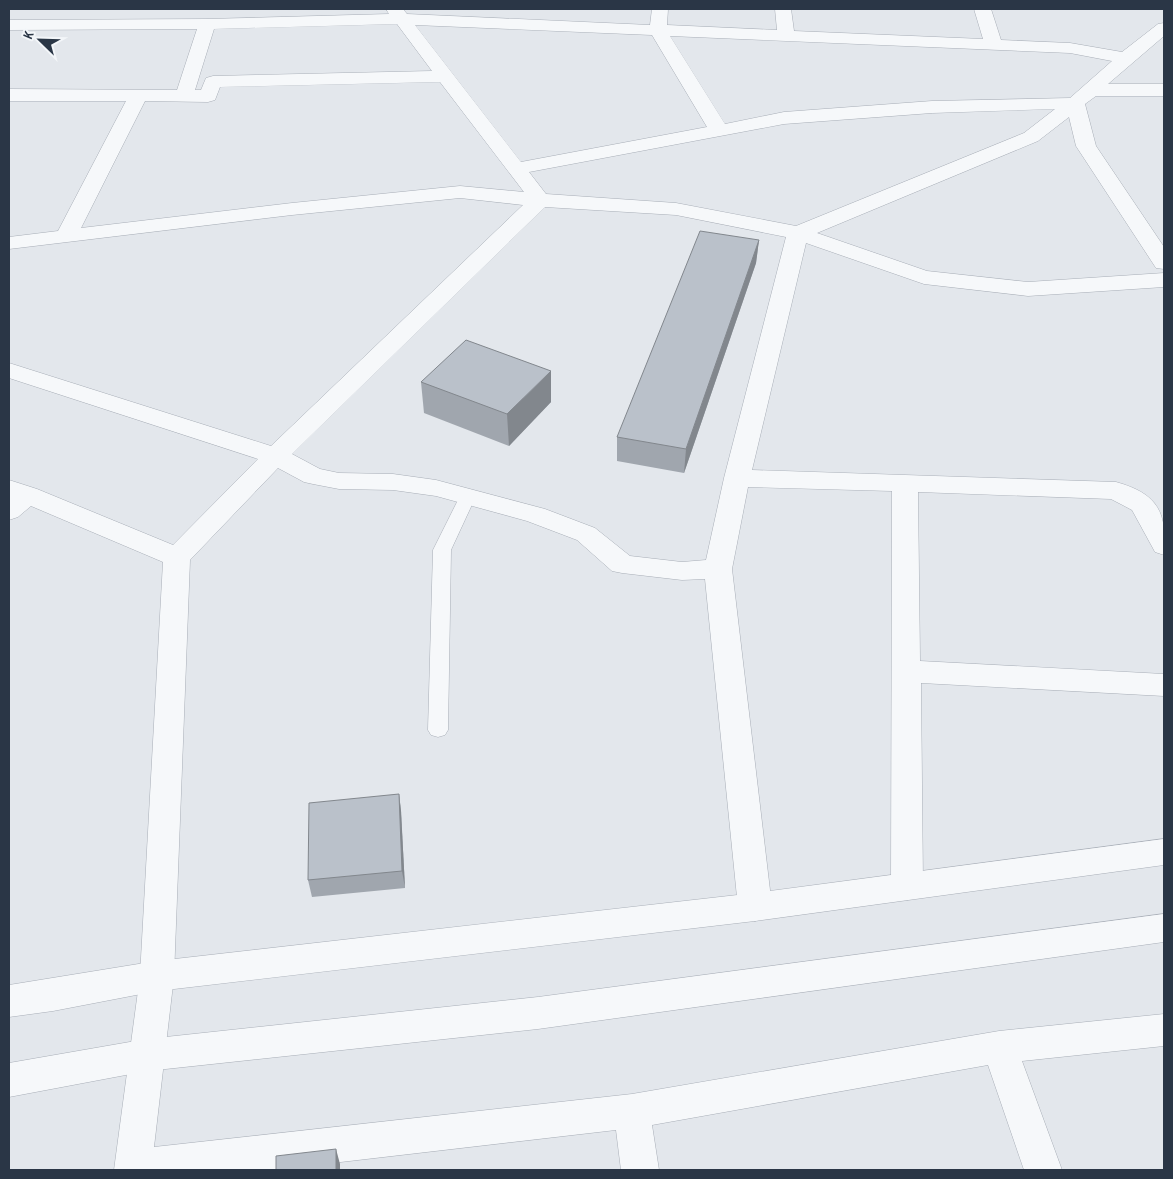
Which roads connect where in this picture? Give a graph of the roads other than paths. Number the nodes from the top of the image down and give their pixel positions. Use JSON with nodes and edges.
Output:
{"nodes":[{"id":1,"x":660,"y":9,"type":"edge"},
{"id":2,"x":783,"y":9,"type":"edge"},
{"id":3,"x":983,"y":9,"type":"edge"},
{"id":4,"x":398,"y":14,"type":"edge"},
{"id":5,"x":111,"y":16,"type":"edge"},
{"id":6,"x":211,"y":19,"type":"edge"},
{"id":7,"x":9,"y":25,"type":"edge"},
{"id":8,"x":1164,"y":28,"type":"edge"},
{"id":9,"x":658,"y":30,"type":"junction"},
{"id":10,"x":786,"y":36,"type":"junction"},
{"id":11,"x":993,"y":44,"type":"junction"},
{"id":12,"x":1126,"y":58,"type":"junction"},
{"id":13,"x":445,"y":76,"type":"junction"},
{"id":14,"x":1091,"y":90,"type":"junction"},
{"id":15,"x":1164,"y":90,"type":"edge"},
{"id":16,"x":9,"y":95,"type":"edge"},
{"id":17,"x":138,"y":96,"type":"junction"},
{"id":18,"x":184,"y":96,"type":"junction"},
{"id":19,"x":1075,"y":103,"type":"junction"},
{"id":20,"x":719,"y":130,"type":"junction"},
{"id":21,"x":516,"y":169,"type":"junction"},
{"id":22,"x":540,"y":200,"type":"junction"},
{"id":23,"x":798,"y":232,"type":"junction"},
{"id":24,"x":66,"y":236,"type":"junction"},
{"id":25,"x":9,"y":243,"type":"edge"},
{"id":26,"x":1164,"y":263,"type":"edge"},
{"id":27,"x":1164,"y":280,"type":"edge"},
{"id":28,"x":9,"y":370,"type":"edge"},
{"id":29,"x":275,"y":456,"type":"junction"},
{"id":30,"x":736,"y":478,"type":"junction"},
{"id":31,"x":905,"y":484,"type":"junction"},
{"id":32,"x":468,"y":496,"type":"junction"},
{"id":33,"x":15,"y":498,"type":"edge"},
{"id":34,"x":1164,"y":546,"type":"edge"},
{"id":35,"x":177,"y":557,"type":"junction"},
{"id":36,"x":718,"y":568,"type":"junction"},
{"id":37,"x":906,"y":671,"type":"junction"},
{"id":38,"x":1164,"y":685,"type":"edge"},
{"id":39,"x":438,"y":730,"type":"dead end"},
{"id":40,"x":1164,"y":852,"type":"edge"},
{"id":41,"x":907,"y":886,"type":"junction"},
{"id":42,"x":755,"y":907,"type":"junction"},
{"id":43,"x":1164,"y":928,"type":"edge"},
{"id":44,"x":157,"y":976,"type":"junction"},
{"id":45,"x":9,"y":1001,"type":"edge"},
{"id":46,"x":1164,"y":1030,"type":"edge"},
{"id":47,"x":999,"y":1047,"type":"junction"},
{"id":48,"x":147,"y":1055,"type":"junction"},
{"id":49,"x":9,"y":1080,"type":"edge"},
{"id":50,"x":632,"y":1111,"type":"junction"},
{"id":51,"x":133,"y":1169,"type":"edge"},
{"id":52,"x":640,"y":1170,"type":"edge"},
{"id":53,"x":1043,"y":1170,"type":"edge"}],
"edges":[{"from":1,"to":9,"type":"street"},
{"from":2,"to":10,"type":"street"},
{"from":3,"to":11,"type":"street"},
{"from":4,"to":6,"type":"street"},
{"from":4,"to":9,"type":"street"},
{"from":4,"to":13,"type":"street"},
{"from":5,"to":6,"type":"street"},
{"from":5,"to":7,"type":"street"},
{"from":6,"to":18,"type":"street"},
{"from":8,"to":12,"type":"street"},
{"from":9,"to":10,"type":"street"},
{"from":9,"to":20,"type":"street"},
{"from":10,"to":11,"type":"street"},
{"from":11,"to":12,"type":"street"},
{"from":12,"to":14,"type":"street"},
{"from":13,"to":18,"type":"street"},
{"from":13,"to":21,"type":"street"},
{"from":14,"to":15,"type":"street"},
{"from":14,"to":19,"type":"street"},
{"from":16,"to":17,"type":"street"},
{"from":17,"to":18,"type":"street"},
{"from":17,"to":24,"type":"street"},
{"from":19,"to":20,"type":"street"},
{"from":19,"to":23,"type":"street"},
{"from":19,"to":26,"type":"street"},
{"from":20,"to":21,"type":"street"},
{"from":21,"to":22,"type":"street"},
{"from":22,"to":23,"type":"street"},
{"from":22,"to":24,"type":"street"},
{"from":22,"to":29,"type":"street"},
{"from":23,"to":27,"type":"street"},
{"from":23,"to":30,"type":"street"},
{"from":24,"to":25,"type":"street"},
{"from":28,"to":29,"type":"street"},
{"from":29,"to":32,"type":"street"},
{"from":29,"to":35,"type":"street"},
{"from":30,"to":31,"type":"street"},
{"from":30,"to":36,"type":"street"},
{"from":31,"to":34,"type":"street"},
{"from":31,"to":37,"type":"street"},
{"from":32,"to":36,"type":"street"},
{"from":32,"to":39,"type":"lane"},
{"from":33,"to":35,"type":"street"},
{"from":35,"to":44,"type":"street"},
{"from":36,"to":42,"type":"street"},
{"from":37,"to":38,"type":"street"},
{"from":37,"to":41,"type":"street"},
{"from":40,"to":41,"type":"street"},
{"from":41,"to":42,"type":"street"},
{"from":42,"to":44,"type":"street"},
{"from":43,"to":48,"type":"street"},
{"from":44,"to":45,"type":"street"},
{"from":44,"to":48,"type":"street"},
{"from":46,"to":47,"type":"street"},
{"from":47,"to":50,"type":"street"},
{"from":47,"to":53,"type":"street"},
{"from":48,"to":49,"type":"street"},
{"from":48,"to":51,"type":"street"},
{"from":50,"to":51,"type":"street"},
{"from":50,"to":52,"type":"street"}]}
